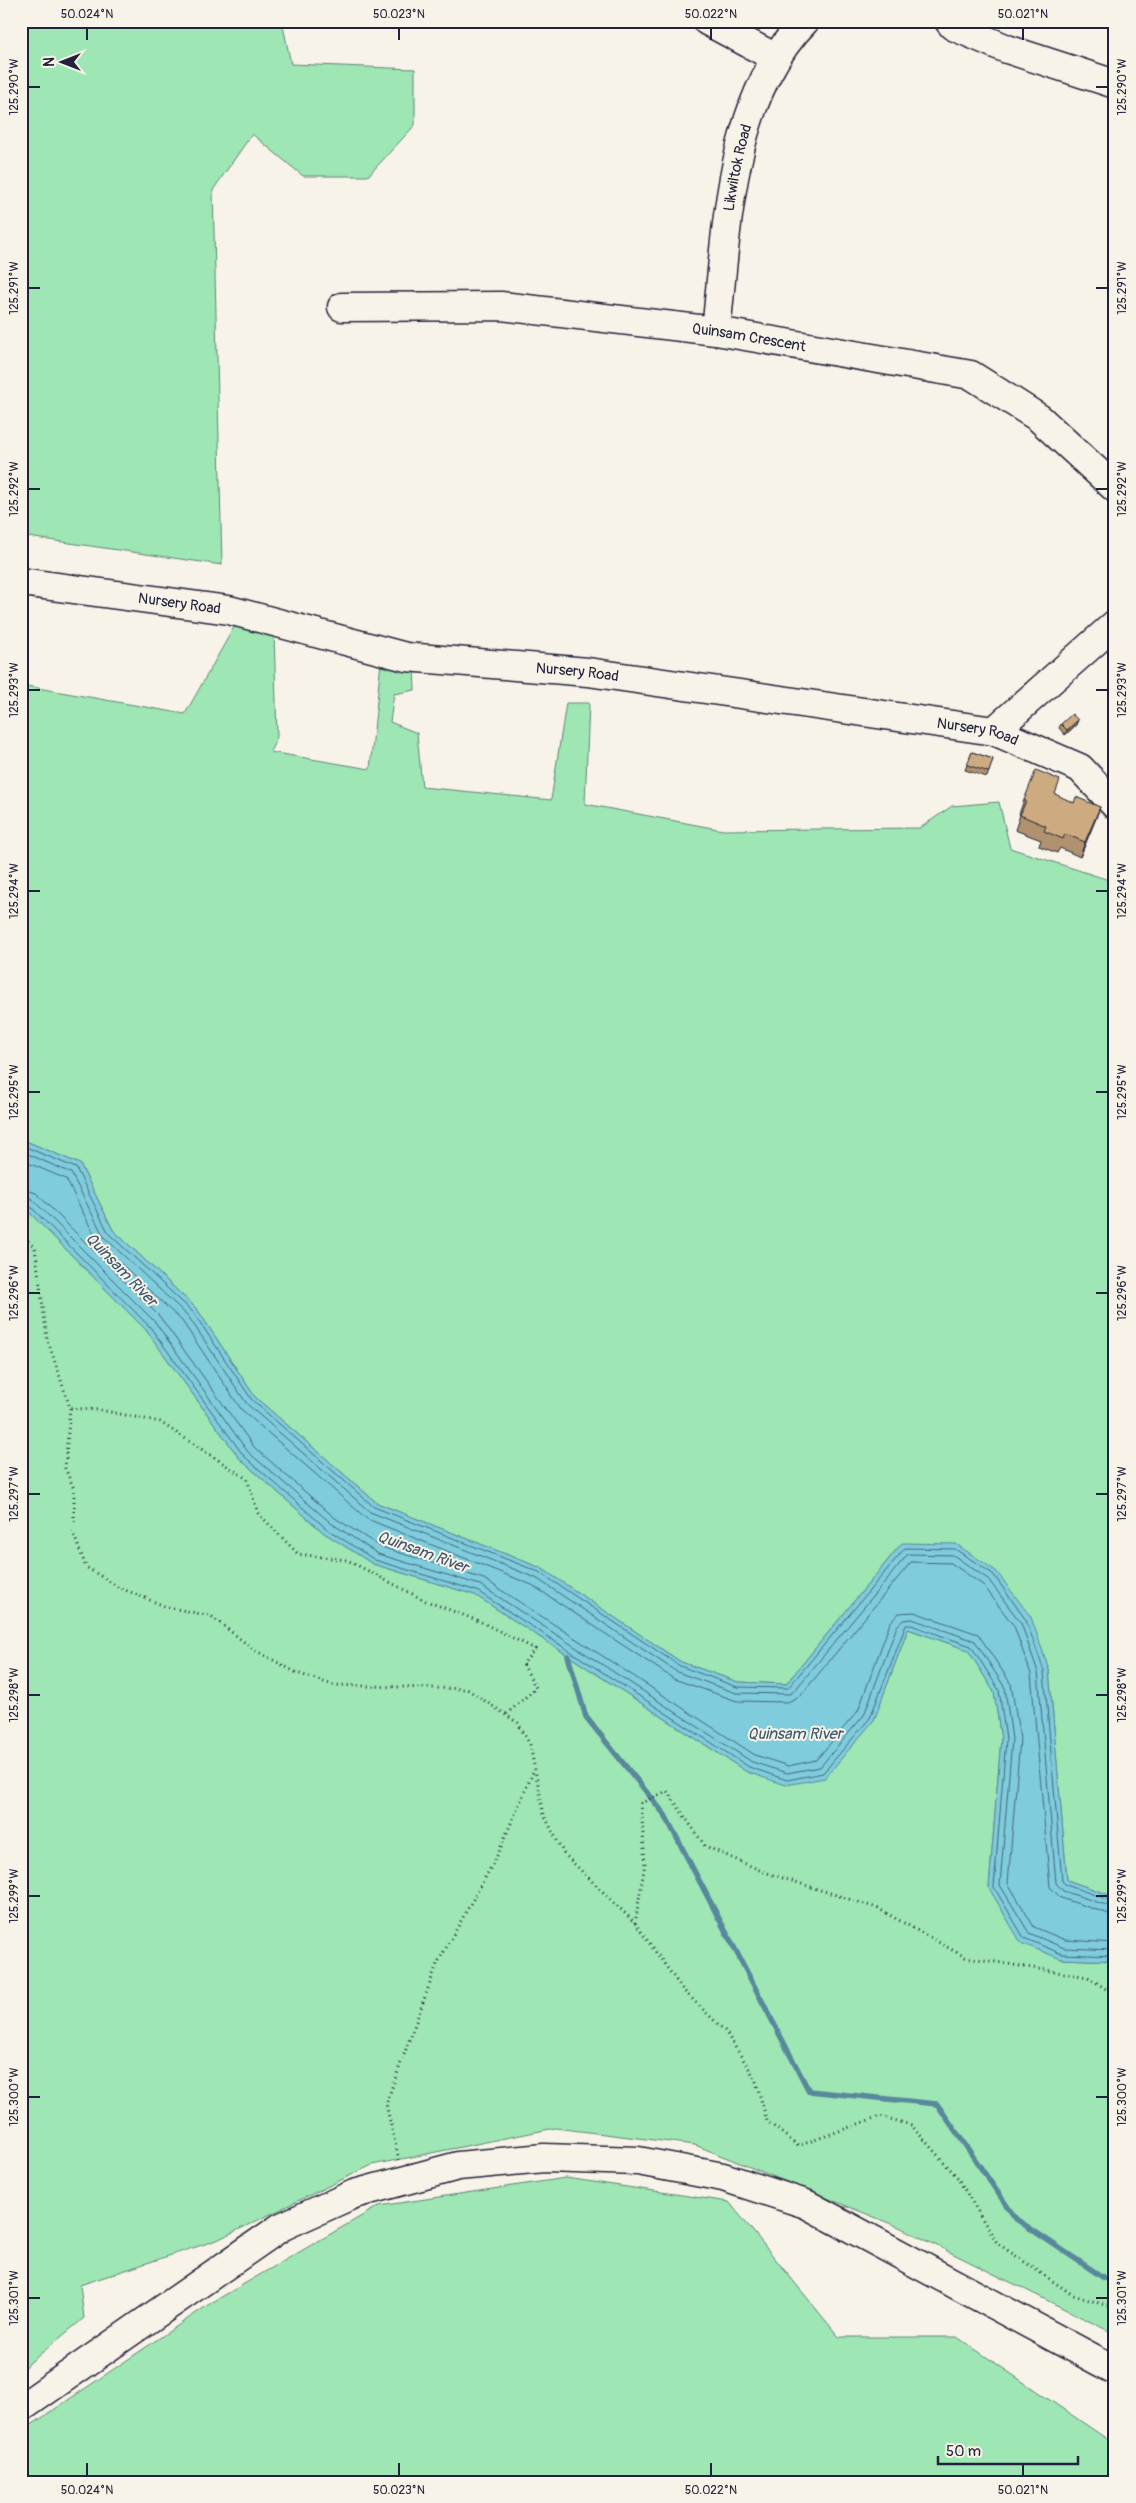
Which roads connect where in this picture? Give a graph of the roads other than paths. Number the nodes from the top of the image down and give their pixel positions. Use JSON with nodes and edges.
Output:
{"nodes":[{"id":1,"x":707,"y":21,"type":"edge"},
{"id":2,"x":805,"y":21,"type":"edge"},
{"id":3,"x":949,"y":21,"type":"edge"},
{"id":4,"x":776,"y":58,"type":"junction"},
{"id":5,"x":1115,"y":84,"type":"edge"},
{"id":6,"x":342,"y":307,"type":"dead end"},
{"id":7,"x":716,"y":331,"type":"junction"},
{"id":8,"x":1115,"y":488,"type":"edge"},
{"id":9,"x":21,"y":582,"type":"edge"},
{"id":10,"x":1115,"y":624,"type":"edge"},
{"id":11,"x":994,"y":731,"type":"junction"},
{"id":12,"x":1115,"y":805,"type":"edge"},
{"id":13,"x":1115,"y":2370,"type":"edge"},
{"id":14,"x":21,"y":2408,"type":"edge"}],
"edges":[{"from":1,"to":4,"type":"street"},
{"from":2,"to":4,"type":"street","name":"Likwiltok Road"},
{"from":3,"to":5,"type":"street"},
{"from":4,"to":7,"type":"street","name":"Likwiltok Road"},
{"from":6,"to":7,"type":"street","name":"Quinsam Crescent"},
{"from":7,"to":8,"type":"street","name":"Quinsam Crescent"},
{"from":9,"to":11,"type":"street","name":"Nursery Road"},
{"from":10,"to":11,"type":"street"},
{"from":11,"to":12,"type":"street","name":"Nursery Road"},
{"from":13,"to":14,"type":"street"}]}
